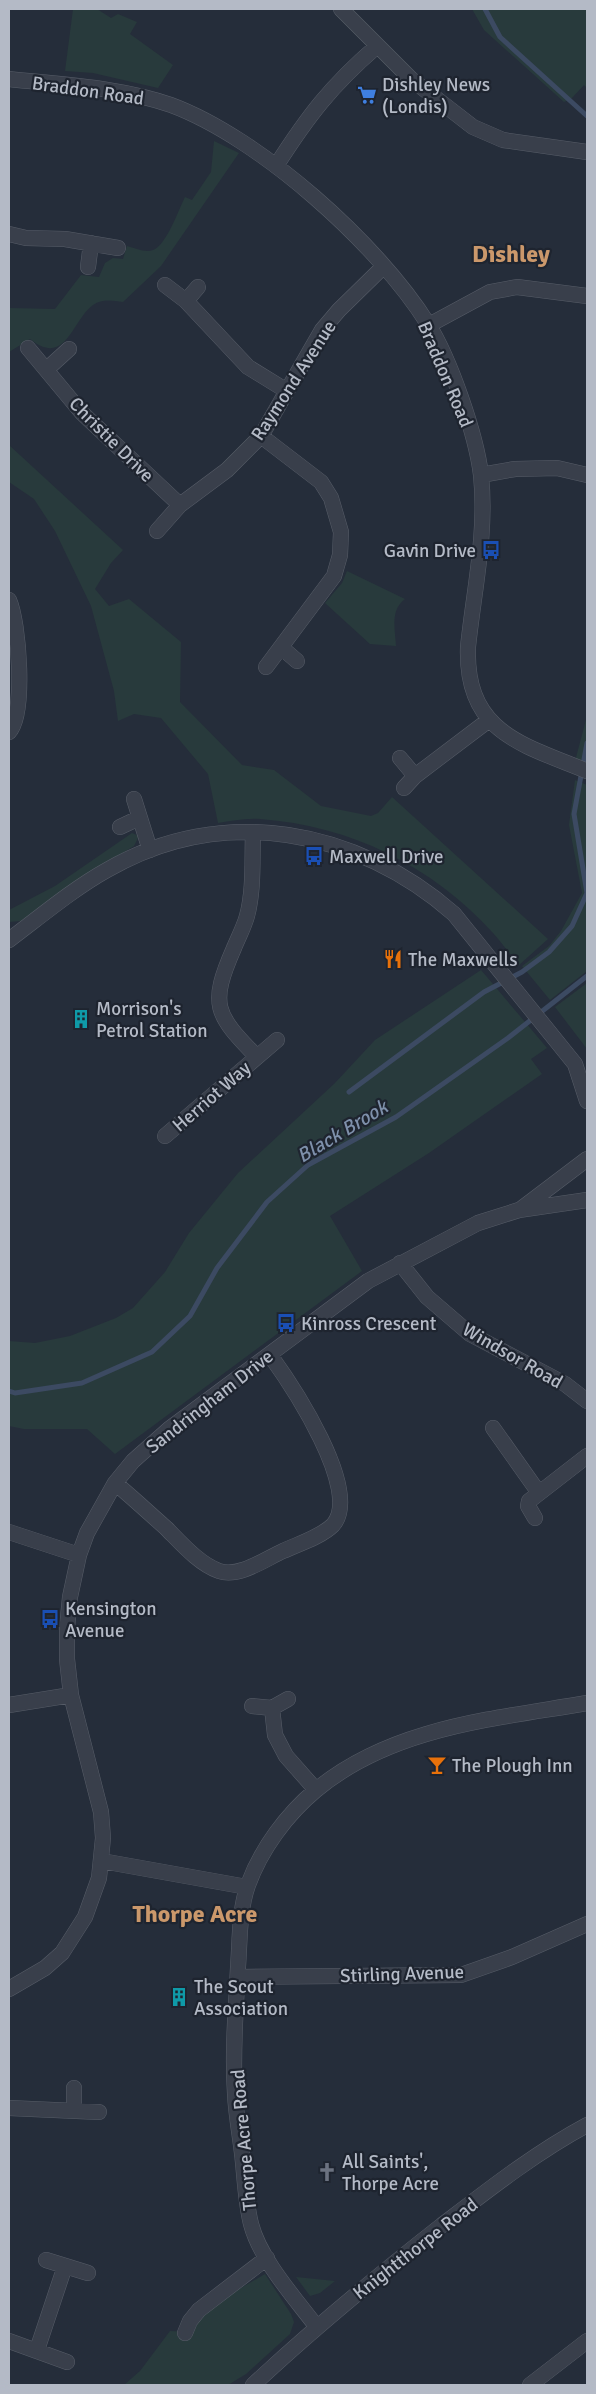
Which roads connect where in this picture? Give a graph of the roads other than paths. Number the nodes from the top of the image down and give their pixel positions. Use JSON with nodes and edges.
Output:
{"nodes":[{"id":1,"x":340,"y":9,"type":"edge"},
{"id":2,"x":376,"y":47,"type":"junction"},
{"id":3,"x":9,"y":79,"type":"edge"},
{"id":4,"x":587,"y":152,"type":"edge"},
{"id":5,"x":276,"y":166,"type":"junction"},
{"id":6,"x":9,"y":234,"type":"edge"},
{"id":7,"x":90,"y":243,"type":"junction"},
{"id":8,"x":118,"y":248,"type":"dead end"},
{"id":9,"x":88,"y":267,"type":"dead end"},
{"id":10,"x":383,"y":267,"type":"junction"},
{"id":11,"x":165,"y":284,"type":"dead end"},
{"id":12,"x":198,"y":287,"type":"dead end"},
{"id":13,"x":587,"y":296,"type":"edge"},
{"id":14,"x":186,"y":301,"type":"junction"},
{"id":15,"x":429,"y":325,"type":"junction"},
{"id":16,"x":28,"y":348,"type":"dead end"},
{"id":17,"x":69,"y":349,"type":"dead end"},
{"id":18,"x":47,"y":369,"type":"junction"},
{"id":19,"x":287,"y":391,"type":"junction"},
{"id":20,"x":261,"y":436,"type":"junction"},
{"id":21,"x":481,"y":475,"type":"junction"},
{"id":22,"x":587,"y":475,"type":"edge"},
{"id":23,"x":180,"y":505,"type":"junction"},
{"id":24,"x":157,"y":531,"type":"dead end"},
{"id":25,"x":9,"y":600,"type":"edge"},
{"id":26,"x":282,"y":648,"type":"junction"},
{"id":27,"x":297,"y":661,"type":"dead end"},
{"id":28,"x":266,"y":667,"type":"dead end"},
{"id":29,"x":14,"y":686,"type":"edge"},
{"id":30,"x":489,"y":720,"type":"junction"},
{"id":31,"x":9,"y":732,"type":"edge"},
{"id":32,"x":400,"y":758,"type":"dead end"},
{"id":33,"x":580,"y":768,"type":"edge"},
{"id":34,"x":415,"y":776,"type":"junction"},
{"id":35,"x":404,"y":788,"type":"dead end"},
{"id":36,"x":134,"y":799,"type":"dead end"},
{"id":37,"x":139,"y":818,"type":"junction"},
{"id":38,"x":120,"y":826,"type":"dead end"},
{"id":39,"x":253,"y":833,"type":"junction"},
{"id":40,"x":150,"y":850,"type":"junction"},
{"id":41,"x":9,"y":940,"type":"edge"},
{"id":42,"x":277,"y":1040,"type":"dead end"},
{"id":43,"x":257,"y":1057,"type":"junction"},
{"id":44,"x":581,"y":1067,"type":"edge"},
{"id":45,"x":587,"y":1101,"type":"edge"},
{"id":46,"x":165,"y":1136,"type":"dead end"},
{"id":47,"x":587,"y":1159,"type":"edge"},
{"id":48,"x":587,"y":1200,"type":"edge"},
{"id":49,"x":520,"y":1210,"type":"junction"},
{"id":50,"x":400,"y":1263,"type":"junction"},
{"id":51,"x":270,"y":1354,"type":"junction"},
{"id":52,"x":587,"y":1401,"type":"edge"},
{"id":53,"x":493,"y":1428,"type":"dead end"},
{"id":54,"x":587,"y":1456,"type":"edge"},
{"id":55,"x":115,"y":1483,"type":"junction"},
{"id":56,"x":529,"y":1500,"type":"junction"},
{"id":57,"x":534,"y":1518,"type":"dead end"},
{"id":58,"x":9,"y":1532,"type":"edge"},
{"id":59,"x":79,"y":1555,"type":"junction"},
{"id":60,"x":71,"y":1695,"type":"junction"},
{"id":61,"x":288,"y":1699,"type":"dead end"},
{"id":62,"x":587,"y":1703,"type":"edge"},
{"id":63,"x":9,"y":1705,"type":"edge"},
{"id":64,"x":252,"y":1706,"type":"dead end"},
{"id":65,"x":272,"y":1708,"type":"junction"},
{"id":66,"x":316,"y":1790,"type":"junction"},
{"id":67,"x":102,"y":1862,"type":"junction"},
{"id":68,"x":247,"y":1887,"type":"junction"},
{"id":69,"x":587,"y":1924,"type":"edge"},
{"id":70,"x":238,"y":1977,"type":"junction"},
{"id":71,"x":9,"y":1989,"type":"edge"},
{"id":72,"x":74,"y":2088,"type":"dead end"},
{"id":73,"x":9,"y":2108,"type":"edge"},
{"id":74,"x":74,"y":2110,"type":"junction"},
{"id":75,"x":99,"y":2112,"type":"dead end"},
{"id":76,"x":587,"y":2125,"type":"edge"},
{"id":77,"x":267,"y":2258,"type":"junction"},
{"id":78,"x":46,"y":2260,"type":"dead end"},
{"id":79,"x":65,"y":2266,"type":"junction"},
{"id":80,"x":88,"y":2273,"type":"dead end"},
{"id":81,"x":316,"y":2326,"type":"junction"},
{"id":82,"x":185,"y":2333,"type":"dead end"},
{"id":83,"x":9,"y":2341,"type":"edge"},
{"id":84,"x":587,"y":2341,"type":"edge"},
{"id":85,"x":37,"y":2350,"type":"junction"},
{"id":86,"x":67,"y":2362,"type":"dead end"},
{"id":87,"x":253,"y":2385,"type":"edge"},
{"id":88,"x":530,"y":2385,"type":"edge"}],
"edges":[{"from":1,"to":2,"type":"street"},
{"from":2,"to":4,"type":"street"},
{"from":2,"to":5,"type":"street"},
{"from":3,"to":5,"type":"street","name":"Braddon Road"},
{"from":5,"to":10,"type":"street","name":"Braddon Road"},
{"from":6,"to":7,"type":"street"},
{"from":7,"to":8,"type":"street"},
{"from":7,"to":9,"type":"street"},
{"from":10,"to":15,"type":"street","name":"Braddon Road"},
{"from":10,"to":19,"type":"street","name":"Raymond Avenue"},
{"from":11,"to":14,"type":"street"},
{"from":12,"to":14,"type":"street"},
{"from":13,"to":15,"type":"street"},
{"from":14,"to":19,"type":"street"},
{"from":15,"to":21,"type":"street","name":"Braddon Road"},
{"from":16,"to":18,"type":"street","name":"Christie Drive"},
{"from":17,"to":18,"type":"street"},
{"from":18,"to":23,"type":"street","name":"Christie Drive"},
{"from":19,"to":20,"type":"street","name":"Raymond Avenue"},
{"from":20,"to":23,"type":"street","name":"Raymond Avenue"},
{"from":20,"to":26,"type":"street"},
{"from":21,"to":22,"type":"street"},
{"from":21,"to":30,"type":"street","name":"Braddon Road"},
{"from":23,"to":24,"type":"street","name":"Raymond Avenue"},
{"from":25,"to":29,"type":"street"},
{"from":26,"to":27,"type":"street"},
{"from":26,"to":28,"type":"street"},
{"from":29,"to":31,"type":"street"},
{"from":30,"to":33,"type":"street","name":"Braddon Road"},
{"from":30,"to":34,"type":"street"},
{"from":32,"to":34,"type":"street"},
{"from":34,"to":35,"type":"street"},
{"from":36,"to":37,"type":"street"},
{"from":37,"to":38,"type":"street"},
{"from":37,"to":40,"type":"street"},
{"from":39,"to":40,"type":"street"},
{"from":39,"to":43,"type":"street","name":"Herriot Way"},
{"from":39,"to":44,"type":"street"},
{"from":40,"to":41,"type":"street"},
{"from":42,"to":43,"type":"street","name":"Herriot Way"},
{"from":43,"to":46,"type":"street","name":"Herriot Way"},
{"from":44,"to":45,"type":"street"},
{"from":47,"to":49,"type":"street","name":"Sandringham Drive"},
{"from":48,"to":49,"type":"street","name":"Sandringham Drive"},
{"from":49,"to":50,"type":"street","name":"Sandringham Drive"},
{"from":50,"to":51,"type":"street","name":"Sandringham Drive"},
{"from":50,"to":52,"type":"street","name":"Windsor Road"},
{"from":51,"to":55,"type":"street","name":"Sandringham Drive"},
{"from":51,"to":55,"type":"street"},
{"from":53,"to":56,"type":"street"},
{"from":54,"to":56,"type":"street"},
{"from":55,"to":59,"type":"street","name":"Sandringham Drive"},
{"from":56,"to":57,"type":"street"},
{"from":58,"to":59,"type":"street"},
{"from":59,"to":60,"type":"street","name":"Sandringham Drive"},
{"from":60,"to":63,"type":"street"},
{"from":60,"to":67,"type":"street","name":"Sandringham Drive"},
{"from":61,"to":65,"type":"street"},
{"from":62,"to":66,"type":"street","name":"Thorpe Acre Road"},
{"from":64,"to":65,"type":"street"},
{"from":65,"to":66,"type":"street"},
{"from":66,"to":68,"type":"street","name":"Thorpe Acre Road"},
{"from":67,"to":68,"type":"street"},
{"from":67,"to":71,"type":"street","name":"Sandringham Drive"},
{"from":68,"to":70,"type":"street","name":"Thorpe Acre Road"},
{"from":69,"to":70,"type":"street","name":"Stirling Avenue"},
{"from":70,"to":77,"type":"street","name":"Thorpe Acre Road"},
{"from":72,"to":74,"type":"street"},
{"from":73,"to":74,"type":"street"},
{"from":74,"to":75,"type":"street"},
{"from":76,"to":81,"type":"street","name":"Knightthorpe Road"},
{"from":77,"to":81,"type":"street","name":"Thorpe Acre Road"},
{"from":77,"to":82,"type":"street"},
{"from":78,"to":79,"type":"street"},
{"from":79,"to":80,"type":"street"},
{"from":79,"to":85,"type":"street"},
{"from":81,"to":87,"type":"street","name":"Knightthorpe Road"},
{"from":83,"to":85,"type":"street"},
{"from":84,"to":88,"type":"street"},
{"from":85,"to":86,"type":"street"}]}
